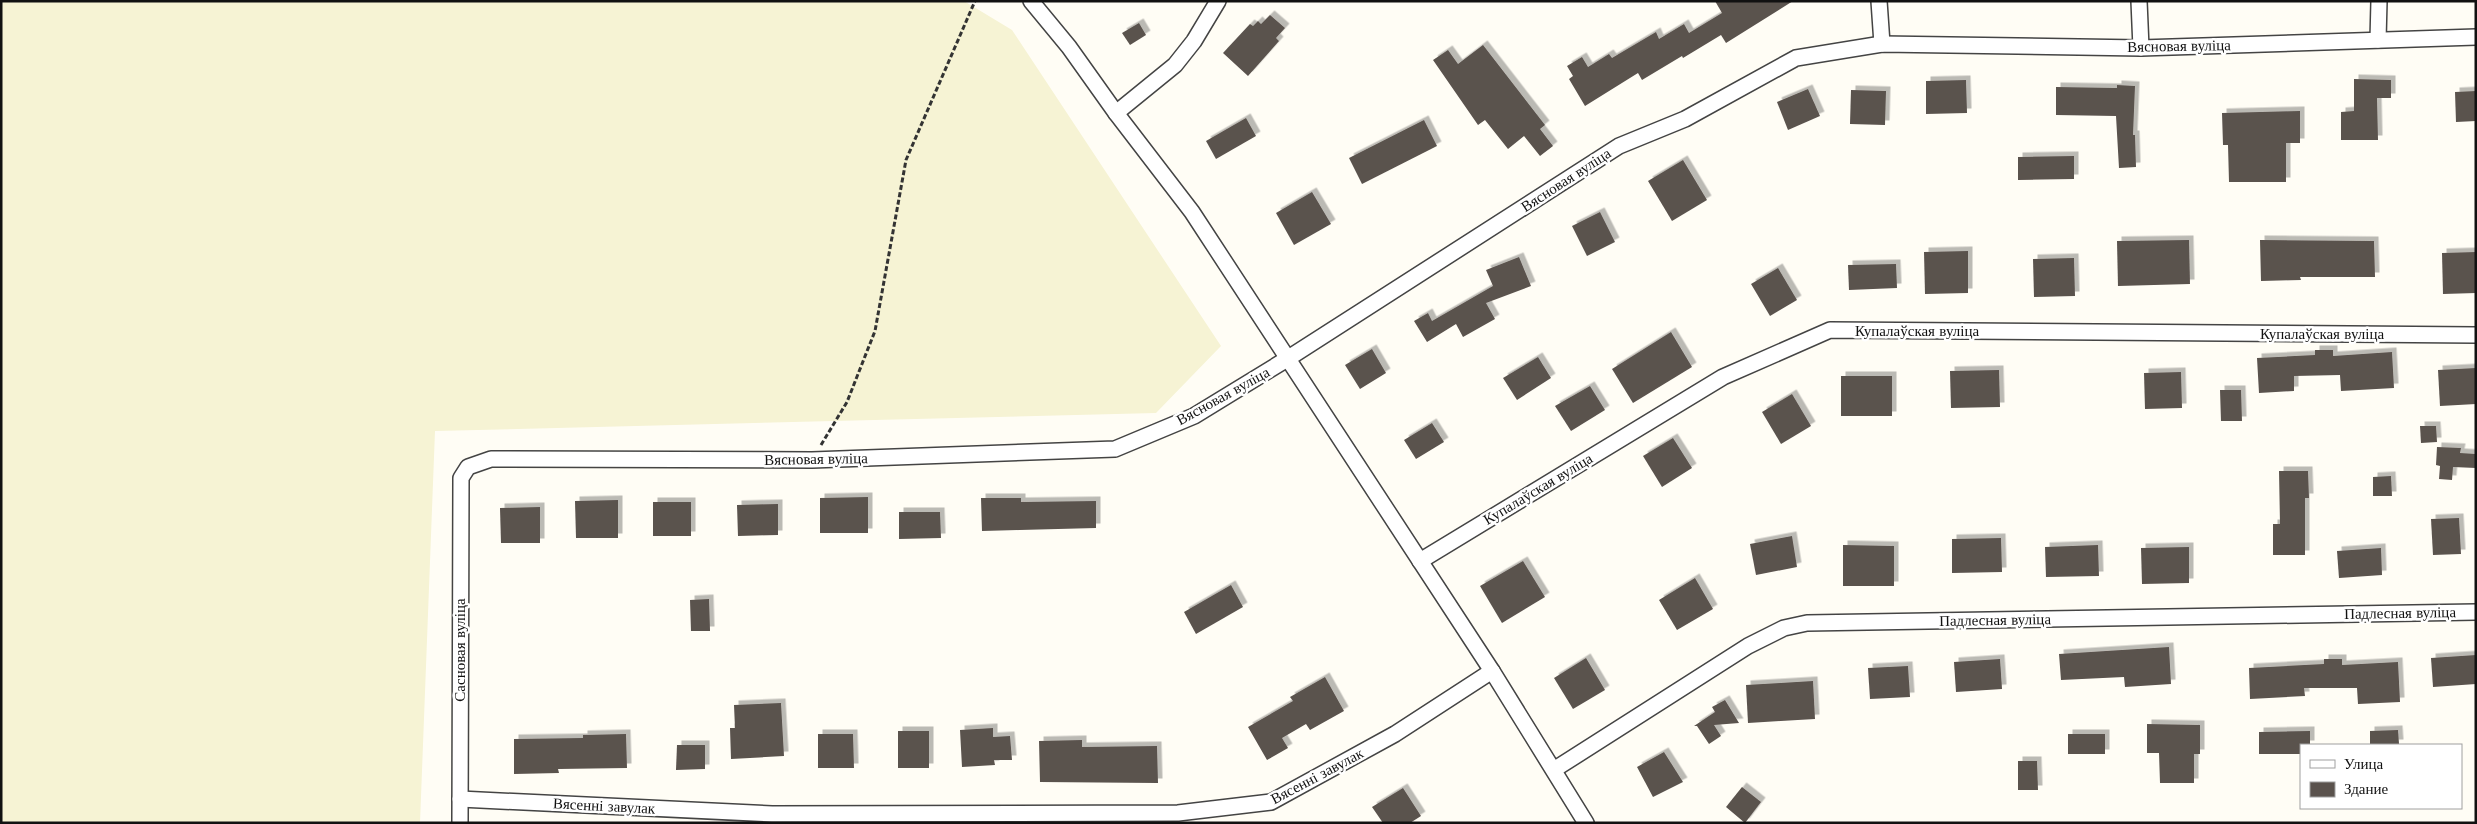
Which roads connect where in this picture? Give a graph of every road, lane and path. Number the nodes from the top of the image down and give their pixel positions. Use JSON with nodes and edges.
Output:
{"nodes":[{"id":1,"x":975,"y":1,"type":"edge"},
{"id":2,"x":1031,"y":1,"type":"edge"},
{"id":3,"x":1218,"y":1,"type":"edge"},
{"id":4,"x":1879,"y":1,"type":"edge"},
{"id":5,"x":2139,"y":1,"type":"edge"},
{"id":6,"x":2379,"y":1,"type":"edge"},
{"id":7,"x":2476,"y":37,"type":"edge"},
{"id":8,"x":2378,"y":40,"type":"junction"},
{"id":9,"x":1882,"y":44,"type":"junction"},
{"id":10,"x":2141,"y":48,"type":"junction"},
{"id":11,"x":1116,"y":113,"type":"junction"},
{"id":12,"x":2476,"y":335,"type":"edge"},
{"id":13,"x":1287,"y":360,"type":"junction"},
{"id":14,"x":812,"y":460,"type":"junction"},
{"id":15,"x":461,"y":478,"type":"joint"},
{"id":16,"x":1420,"y":561,"type":"junction"},
{"id":17,"x":2476,"y":612,"type":"edge"},
{"id":18,"x":1492,"y":671,"type":"junction"},
{"id":19,"x":1554,"y":769,"type":"junction"},
{"id":20,"x":460,"y":799,"type":"junction"},
{"id":21,"x":460,"y":823,"type":"edge"},
{"id":22,"x":1586,"y":823,"type":"edge"}],
"edges":[{"from":1,"to":14,"type":"path"},
{"from":2,"to":11,"type":"street"},
{"from":3,"to":11,"type":"street"},
{"from":4,"to":9,"type":"street"},
{"from":5,"to":10,"type":"street"},
{"from":6,"to":8,"type":"street"},
{"from":7,"to":8,"type":"street","name":"Вясновая вуліца"},
{"from":8,"to":10,"type":"street","name":"Вясновая вуліца"},
{"from":9,"to":10,"type":"street","name":"Вясновая вуліца"},
{"from":9,"to":13,"type":"street","name":"Вясновая вуліца"},
{"from":11,"to":13,"type":"street"},
{"from":12,"to":16,"type":"street","name":"Купалаўская вуліца"},
{"from":13,"to":14,"type":"street","name":"Вясновая вуліца"},
{"from":13,"to":16,"type":"street"},
{"from":14,"to":15,"type":"street","name":"Вясновая вуліца"},
{"from":15,"to":20,"type":"street","name":"Сасновая вуліца"},
{"from":16,"to":18,"type":"street"},
{"from":17,"to":19,"type":"street","name":"Падлесная вуліца"},
{"from":18,"to":19,"type":"street"},
{"from":18,"to":20,"type":"street","name":"Вясенні завулак"},
{"from":19,"to":22,"type":"street"},
{"from":20,"to":21,"type":"street","name":"Сасновая вуліца"}]}
